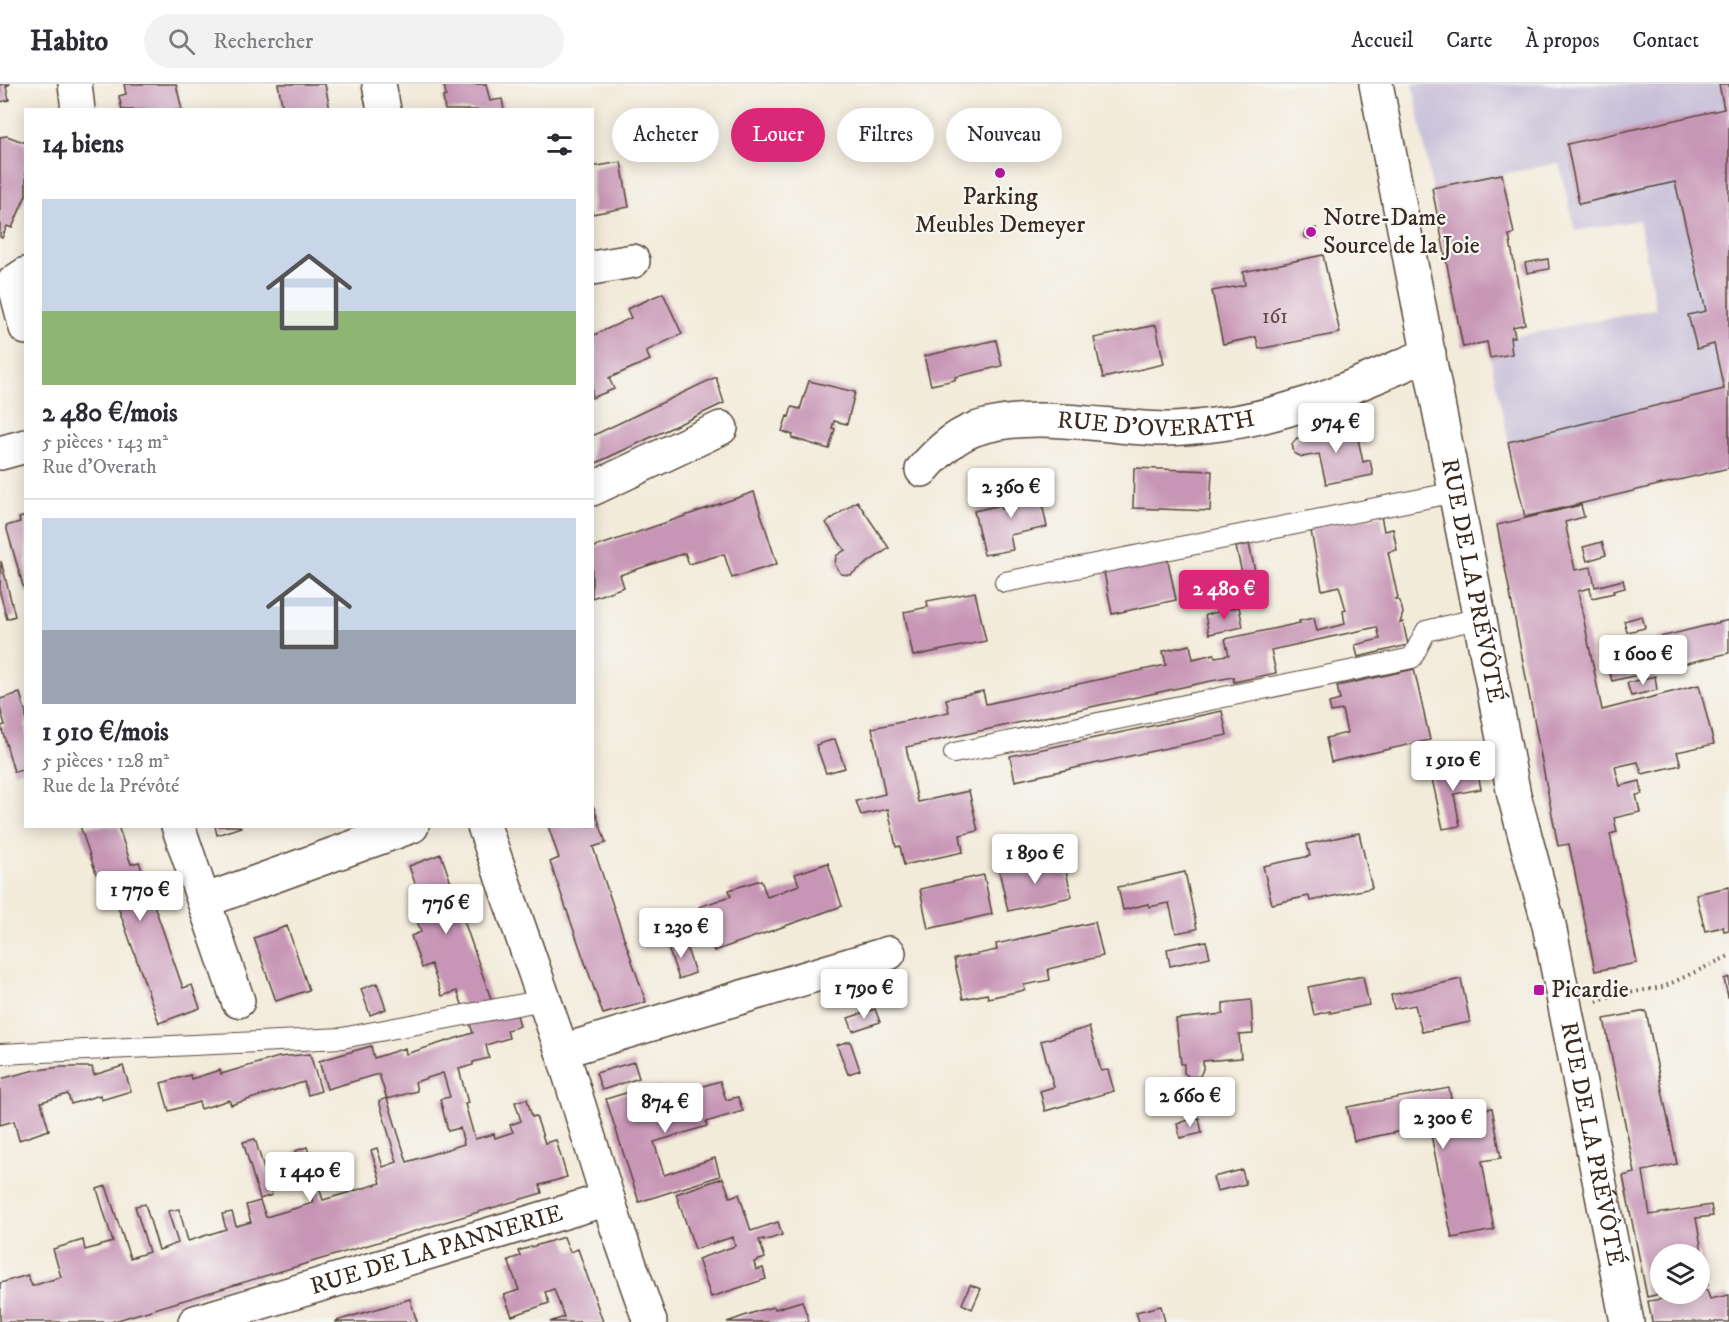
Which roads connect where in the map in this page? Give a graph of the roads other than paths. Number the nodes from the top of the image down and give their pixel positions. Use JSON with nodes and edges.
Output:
{"nodes":[{"id":1,"x":75,"y":84,"type":"edge"},
{"id":2,"x":380,"y":84,"type":"edge"},
{"id":3,"x":1376,"y":84,"type":"edge"},
{"id":4,"x":78,"y":108,"type":"edge"},
{"id":5,"x":384,"y":108,"type":"edge"},
{"id":6,"x":633,"y":261,"type":"dead end"},
{"id":7,"x":594,"y":268,"type":"edge"},
{"id":8,"x":13,"y":280,"type":"edge"},
{"id":9,"x":24,"y":321,"type":"edge"},
{"id":10,"x":1429,"y":354,"type":"junction"},
{"id":11,"x":721,"y":428,"type":"dead end"},
{"id":12,"x":24,"y":447,"type":"edge"},
{"id":13,"x":0,"y":453,"type":"edge"},
{"id":14,"x":922,"y":470,"type":"dead end"},
{"id":15,"x":594,"y":488,"type":"edge"},
{"id":16,"x":1456,"y":492,"type":"junction"},
{"id":17,"x":1005,"y":582,"type":"dead end"},
{"id":18,"x":1480,"y":618,"type":"junction"},
{"id":19,"x":954,"y":753,"type":"dead end"},
{"id":20,"x":179,"y":828,"type":"edge"},
{"id":21,"x":406,"y":828,"type":"edge"},
{"id":22,"x":485,"y":828,"type":"edge"},
{"id":23,"x":204,"y":901,"type":"junction"},
{"id":24,"x":889,"y":953,"type":"dead end"},
{"id":25,"x":544,"y":1000,"type":"junction"},
{"id":26,"x":238,"y":1001,"type":"dead end"},
{"id":27,"x":562,"y":1051,"type":"junction"},
{"id":28,"x":0,"y":1054,"type":"edge"},
{"id":29,"x":608,"y":1198,"type":"junction"},
{"id":30,"x":195,"y":1322,"type":"edge"},
{"id":31,"x":650,"y":1322,"type":"edge"},
{"id":32,"x":1627,"y":1322,"type":"edge"}],
"edges":[{"from":1,"to":4,"type":"street"},
{"from":2,"to":5,"type":"street"},
{"from":3,"to":10,"type":"street","name":"RUE DE LA PRÉVÔTÉ"},
{"from":6,"to":7,"type":"street"},
{"from":8,"to":9,"type":"street"},
{"from":10,"to":14,"type":"street","name":"RUE D'OVERATH"},
{"from":10,"to":16,"type":"street","name":"RUE DE LA PRÉVÔTÉ"},
{"from":11,"to":15,"type":"street"},
{"from":12,"to":13,"type":"street"},
{"from":16,"to":17,"type":"lane"},
{"from":16,"to":18,"type":"street","name":"RUE DE LA PRÉVÔTÉ"},
{"from":18,"to":19,"type":"lane"},
{"from":18,"to":32,"type":"street","name":"RUE DE LA PRÉVÔTÉ"},
{"from":20,"to":23,"type":"street"},
{"from":21,"to":23,"type":"street"},
{"from":22,"to":25,"type":"street"},
{"from":23,"to":26,"type":"street"},
{"from":24,"to":27,"type":"street"},
{"from":25,"to":27,"type":"street"},
{"from":25,"to":28,"type":"lane"},
{"from":27,"to":29,"type":"street"},
{"from":29,"to":30,"type":"street","name":"RUE DE LA PANNERIE"},
{"from":29,"to":31,"type":"street"}]}
